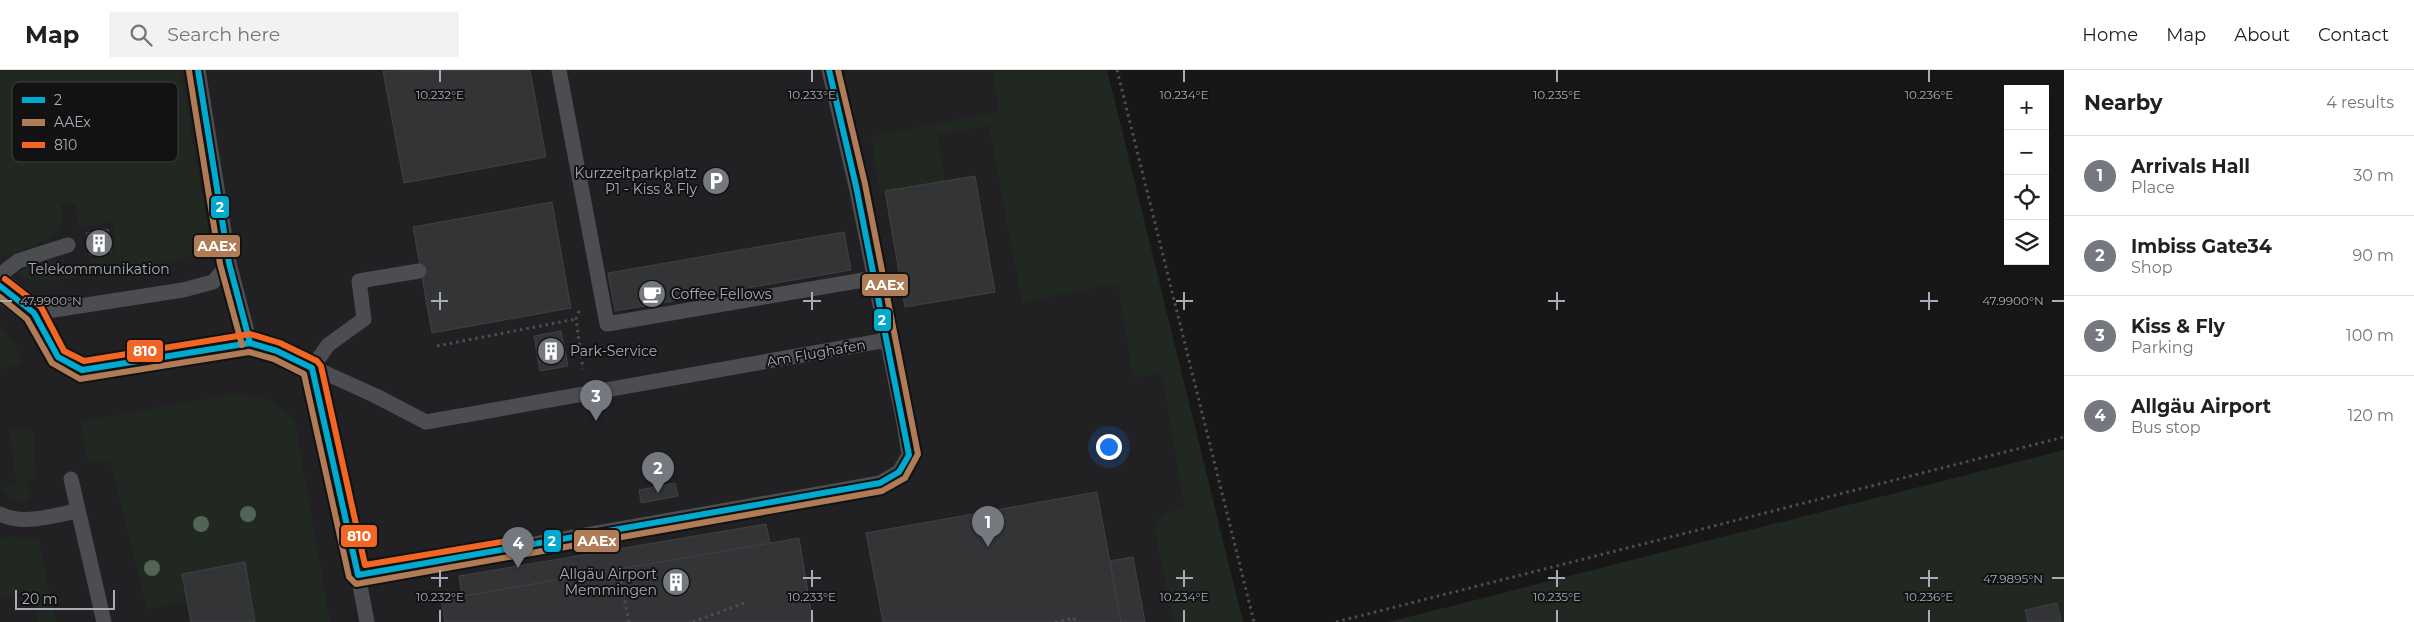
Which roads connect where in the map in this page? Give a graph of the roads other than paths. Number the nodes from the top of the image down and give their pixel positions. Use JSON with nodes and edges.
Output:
{"nodes":[{"id":1,"x":198,"y":70,"type":"edge"},
{"id":2,"x":559,"y":70,"type":"edge"},
{"id":3,"x":829,"y":70,"type":"edge"},
{"id":4,"x":68,"y":245,"type":"dead end"},
{"id":5,"x":229,"y":263,"type":"junction"},
{"id":6,"x":419,"y":271,"type":"dead end"},
{"id":7,"x":0,"y":274,"type":"edge"},
{"id":8,"x":875,"y":278,"type":"junction"},
{"id":9,"x":0,"y":286,"type":"edge"},
{"id":10,"x":34,"y":313,"type":"junction"},
{"id":11,"x":887,"y":340,"type":"junction"},
{"id":12,"x":250,"y":343,"type":"junction"},
{"id":13,"x":312,"y":368,"type":"junction"},
{"id":14,"x":72,"y":479,"type":"dead end"},
{"id":15,"x":78,"y":511,"type":"junction"},
{"id":16,"x":0,"y":514,"type":"edge"},
{"id":17,"x":358,"y":575,"type":"junction"},
{"id":18,"x":104,"y":622,"type":"edge"},
{"id":19,"x":367,"y":622,"type":"edge"}],
"edges":[{"from":1,"to":5,"type":"lane"},
{"from":2,"to":8,"type":"lane"},
{"from":3,"to":8,"type":"lane"},
{"from":4,"to":7,"type":"lane"},
{"from":5,"to":10,"type":"lane"},
{"from":5,"to":12,"type":"lane"},
{"from":6,"to":13,"type":"lane"},
{"from":8,"to":11,"type":"lane"},
{"from":9,"to":10,"type":"street","name":"Am Flughafen"},
{"from":10,"to":12,"type":"lane","name":"Am Flughafen"},
{"from":11,"to":13,"type":"lane","name":"Am Flughafen"},
{"from":11,"to":17,"type":"lane"},
{"from":12,"to":13,"type":"lane","name":"Am Flughafen"},
{"from":13,"to":17,"type":"lane"},
{"from":14,"to":15,"type":"lane"},
{"from":15,"to":16,"type":"lane"},
{"from":15,"to":18,"type":"lane"},
{"from":17,"to":19,"type":"lane"}]}
